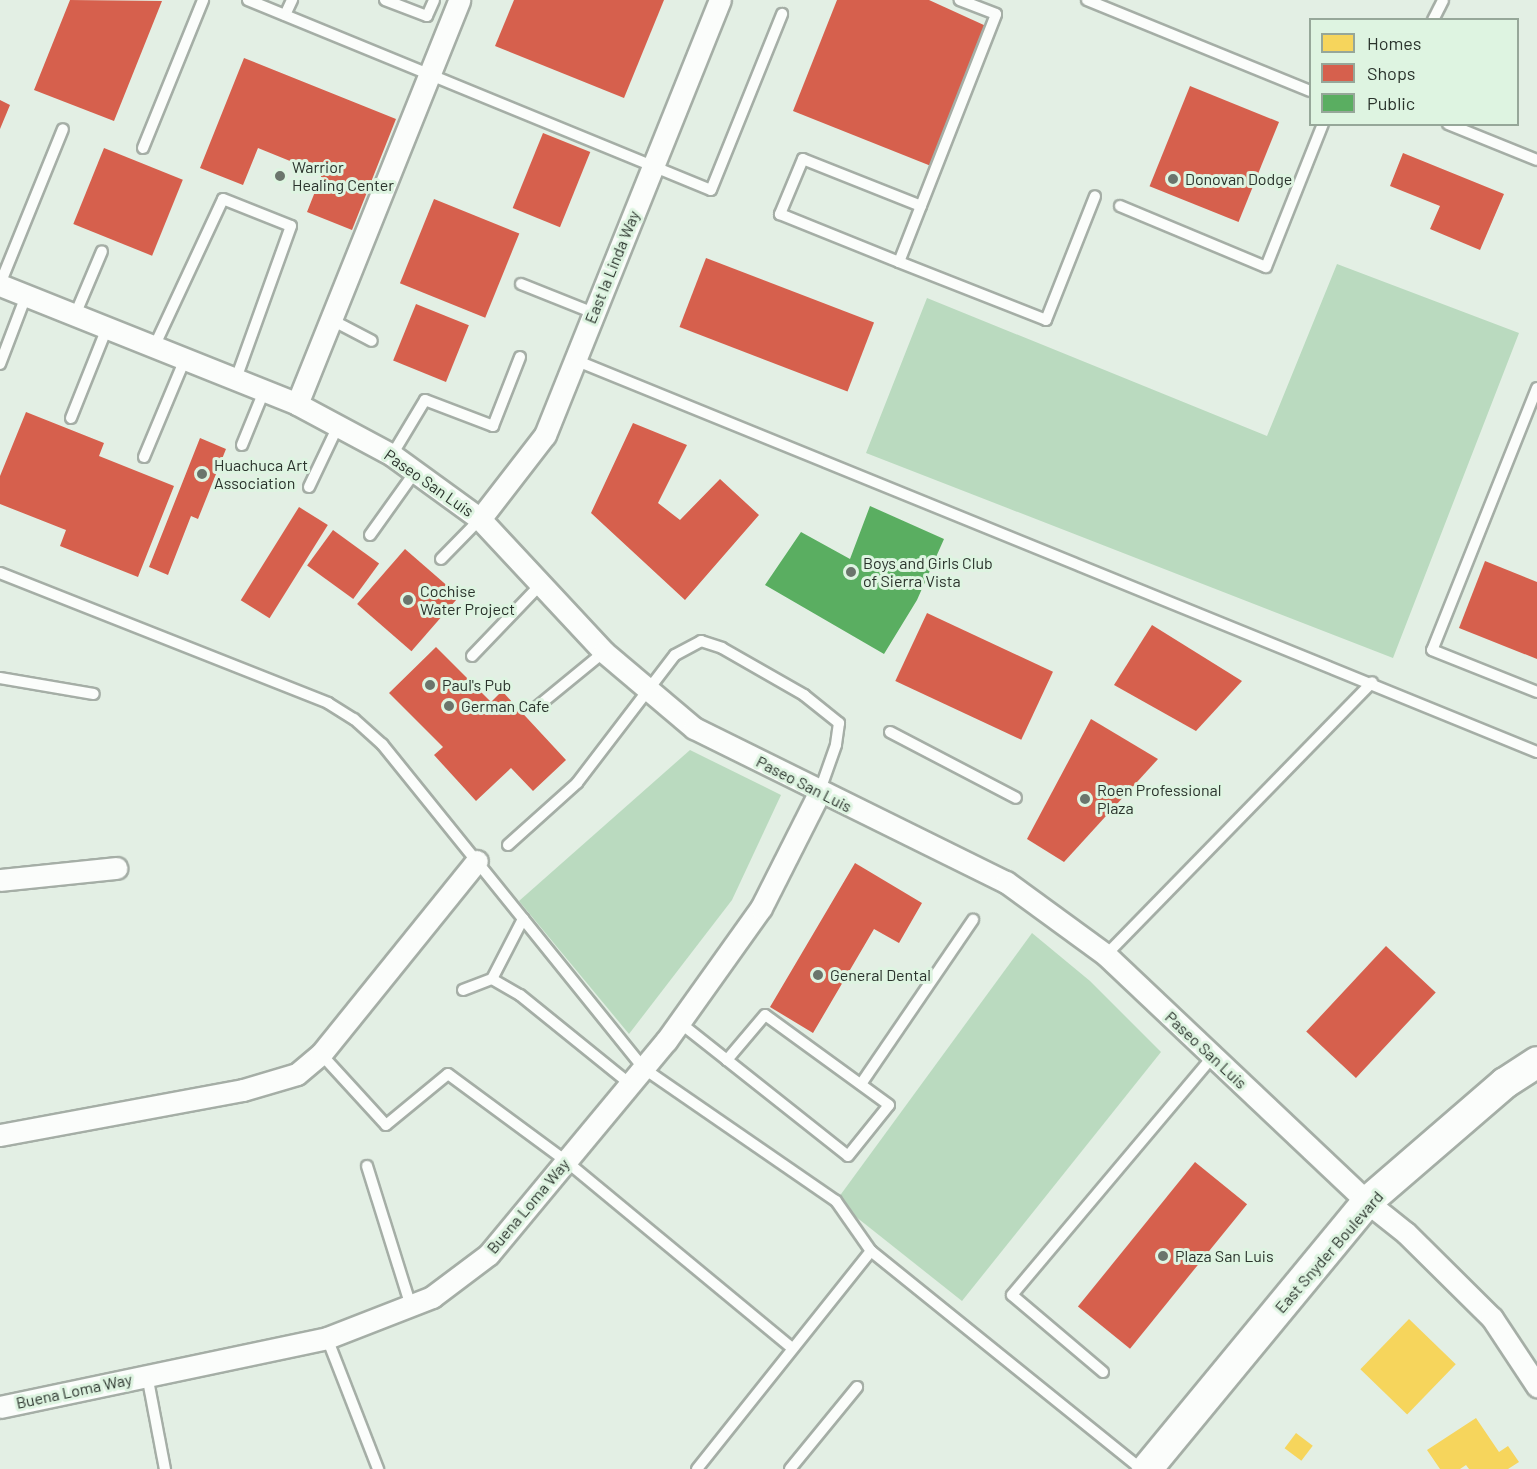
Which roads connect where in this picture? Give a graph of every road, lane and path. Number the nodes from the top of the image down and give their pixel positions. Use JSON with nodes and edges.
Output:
{"nodes":[{"id":1,"x":202,"y":0,"type":"edge"},
{"id":2,"x":248,"y":0,"type":"edge"},
{"id":3,"x":292,"y":0,"type":"edge"},
{"id":4,"x":385,"y":0,"type":"edge"},
{"id":5,"x":434,"y":0,"type":"edge"},
{"id":6,"x":459,"y":0,"type":"edge"},
{"id":7,"x":720,"y":0,"type":"edge"},
{"id":8,"x":960,"y":0,"type":"edge"},
{"id":9,"x":1088,"y":0,"type":"edge"},
{"id":10,"x":1443,"y":0,"type":"edge"},
{"id":11,"x":782,"y":14,"type":"dead end"},
{"id":12,"x":285,"y":15,"type":"junction"},
{"id":13,"x":1434,"y":18,"type":"edge"},
{"id":14,"x":429,"y":76,"type":"junction"},
{"id":15,"x":1309,"y":90,"type":"edge"},
{"id":16,"x":1322,"y":126,"type":"edge"},
{"id":17,"x":1453,"y":126,"type":"edge"},
{"id":18,"x":63,"y":129,"type":"dead end"},
{"id":19,"x":143,"y":148,"type":"dead end"},
{"id":20,"x":1537,"y":159,"type":"edge"},
{"id":21,"x":653,"y":166,"type":"junction"},
{"id":22,"x":1095,"y":196,"type":"dead end"},
{"id":23,"x":921,"y":206,"type":"junction"},
{"id":24,"x":1119,"y":206,"type":"dead end"},
{"id":25,"x":102,"y":251,"type":"dead end"},
{"id":26,"x":899,"y":262,"type":"junction"},
{"id":27,"x":521,"y":284,"type":"dead end"},
{"id":28,"x":0,"y":285,"type":"edge"},
{"id":29,"x":26,"y":296,"type":"junction"},
{"id":30,"x":594,"y":314,"type":"junction"},
{"id":31,"x":75,"y":315,"type":"junction"},
{"id":32,"x":330,"y":319,"type":"junction"},
{"id":33,"x":107,"y":328,"type":"junction"},
{"id":34,"x":372,"y":340,"type":"dead end"},
{"id":35,"x":154,"y":347,"type":"junction"},
{"id":36,"x":520,"y":357,"type":"dead end"},
{"id":37,"x":185,"y":359,"type":"junction"},
{"id":38,"x":575,"y":360,"type":"junction"},
{"id":39,"x":0,"y":364,"type":"edge"},
{"id":40,"x":236,"y":379,"type":"junction"},
{"id":41,"x":1537,"y":388,"type":"edge"},
{"id":42,"x":264,"y":391,"type":"junction"},
{"id":43,"x":297,"y":404,"type":"junction"},
{"id":44,"x":71,"y":418,"type":"dead end"},
{"id":45,"x":338,"y":426,"type":"junction"},
{"id":46,"x":242,"y":445,"type":"dead end"},
{"id":47,"x":392,"y":455,"type":"junction"},
{"id":48,"x":144,"y":457,"type":"dead end"},
{"id":49,"x":415,"y":472,"type":"junction"},
{"id":50,"x":309,"y":487,"type":"dead end"},
{"id":51,"x":480,"y":519,"type":"junction"},
{"id":52,"x":369,"y":535,"type":"dead end"},
{"id":53,"x":441,"y":560,"type":"dead end"},
{"id":54,"x":0,"y":573,"type":"edge"},
{"id":55,"x":540,"y":585,"type":"junction"},
{"id":56,"x":604,"y":652,"type":"junction"},
{"id":57,"x":472,"y":656,"type":"dead end"},
{"id":58,"x":0,"y":678,"type":"edge"},
{"id":59,"x":1372,"y":682,"type":"junction"},
{"id":60,"x":651,"y":691,"type":"junction"},
{"id":61,"x":1537,"y":692,"type":"edge"},
{"id":62,"x":94,"y":694,"type":"dead end"},
{"id":63,"x":538,"y":706,"type":"dead end"},
{"id":64,"x":890,"y":732,"type":"dead end"},
{"id":65,"x":1537,"y":752,"type":"edge"},
{"id":66,"x":819,"y":793,"type":"junction"},
{"id":67,"x":1016,"y":798,"type":"dead end"},
{"id":68,"x":508,"y":845,"type":"dead end"},
{"id":69,"x":477,"y":861,"type":"junction"},
{"id":70,"x":116,"y":868,"type":"dead end"},
{"id":71,"x":0,"y":880,"type":"edge"},
{"id":72,"x":523,"y":919,"type":"junction"},
{"id":73,"x":973,"y":920,"type":"dead end"},
{"id":74,"x":1106,"y":955,"type":"junction"},
{"id":75,"x":492,"y":979,"type":"junction"},
{"id":76,"x":463,"y":990,"type":"dead end"},
{"id":77,"x":679,"y":1022,"type":"junction"},
{"id":78,"x":321,"y":1054,"type":"junction"},
{"id":79,"x":1213,"y":1056,"type":"junction"},
{"id":80,"x":727,"y":1060,"type":"junction"},
{"id":81,"x":1537,"y":1062,"type":"edge"},
{"id":82,"x":643,"y":1068,"type":"junction"},
{"id":83,"x":630,"y":1084,"type":"junction"},
{"id":84,"x":861,"y":1084,"type":"junction"},
{"id":85,"x":0,"y":1135,"type":"edge"},
{"id":86,"x":566,"y":1161,"type":"junction"},
{"id":87,"x":367,"y":1166,"type":"dead end"},
{"id":88,"x":1367,"y":1202,"type":"junction"},
{"id":89,"x":871,"y":1251,"type":"junction"},
{"id":90,"x":411,"y":1306,"type":"junction"},
{"id":91,"x":327,"y":1338,"type":"junction"},
{"id":92,"x":791,"y":1347,"type":"junction"},
{"id":93,"x":1103,"y":1372,"type":"dead end"},
{"id":94,"x":147,"y":1375,"type":"junction"},
{"id":95,"x":1537,"y":1386,"type":"edge"},
{"id":96,"x":857,"y":1387,"type":"dead end"},
{"id":97,"x":0,"y":1407,"type":"edge"},
{"id":98,"x":165,"y":1469,"type":"edge"},
{"id":99,"x":378,"y":1469,"type":"edge"},
{"id":100,"x":697,"y":1469,"type":"edge"},
{"id":101,"x":790,"y":1469,"type":"edge"},
{"id":102,"x":1141,"y":1469,"type":"edge"},
{"id":103,"x":1147,"y":1469,"type":"edge"}],
"edges":[{"from":1,"to":19,"type":"lane"},
{"from":2,"to":12,"type":"lane"},
{"from":3,"to":12,"type":"lane"},
{"from":4,"to":5,"type":"lane"},
{"from":6,"to":14,"type":"street"},
{"from":7,"to":21,"type":"street","name":"East la Linda Way"},
{"from":8,"to":23,"type":"lane"},
{"from":9,"to":15,"type":"lane"},
{"from":10,"to":13,"type":"lane"},
{"from":11,"to":21,"type":"lane"},
{"from":12,"to":14,"type":"lane"},
{"from":14,"to":21,"type":"lane"},
{"from":14,"to":32,"type":"street"},
{"from":16,"to":24,"type":"lane"},
{"from":17,"to":20,"type":"lane"},
{"from":18,"to":28,"type":"lane"},
{"from":21,"to":30,"type":"street","name":"East la Linda Way"},
{"from":22,"to":26,"type":"lane"},
{"from":23,"to":26,"type":"lane"},
{"from":23,"to":26,"type":"lane"},
{"from":25,"to":31,"type":"lane"},
{"from":27,"to":30,"type":"lane"},
{"from":28,"to":29,"type":"street","name":"Paseo San Luis"},
{"from":29,"to":31,"type":"street","name":"Paseo San Luis"},
{"from":29,"to":39,"type":"lane"},
{"from":30,"to":38,"type":"street","name":"East la Linda Way"},
{"from":31,"to":33,"type":"street","name":"Paseo San Luis"},
{"from":32,"to":34,"type":"lane"},
{"from":32,"to":43,"type":"street"},
{"from":33,"to":35,"type":"street","name":"Paseo San Luis"},
{"from":33,"to":44,"type":"lane"},
{"from":35,"to":37,"type":"street","name":"Paseo San Luis"},
{"from":35,"to":40,"type":"lane"},
{"from":36,"to":47,"type":"lane"},
{"from":37,"to":40,"type":"street","name":"Paseo San Luis"},
{"from":37,"to":48,"type":"lane"},
{"from":38,"to":51,"type":"street","name":"East la Linda Way"},
{"from":38,"to":59,"type":"lane"},
{"from":40,"to":42,"type":"street","name":"Paseo San Luis"},
{"from":41,"to":61,"type":"lane"},
{"from":42,"to":43,"type":"street","name":"Paseo San Luis"},
{"from":42,"to":46,"type":"lane"},
{"from":43,"to":45,"type":"street","name":"Paseo San Luis"},
{"from":45,"to":47,"type":"street","name":"Paseo San Luis"},
{"from":45,"to":50,"type":"lane"},
{"from":47,"to":49,"type":"street","name":"Paseo San Luis"},
{"from":49,"to":51,"type":"street","name":"Paseo San Luis"},
{"from":49,"to":52,"type":"lane"},
{"from":51,"to":53,"type":"lane"},
{"from":51,"to":55,"type":"street","name":"Paseo San Luis"},
{"from":54,"to":69,"type":"lane"},
{"from":55,"to":56,"type":"street","name":"Paseo San Luis"},
{"from":55,"to":57,"type":"lane"},
{"from":56,"to":60,"type":"street","name":"Paseo San Luis"},
{"from":56,"to":63,"type":"lane"},
{"from":58,"to":62,"type":"lane"},
{"from":59,"to":65,"type":"lane"},
{"from":59,"to":74,"type":"lane"},
{"from":60,"to":66,"type":"street","name":"Paseo San Luis"},
{"from":60,"to":66,"type":"lane"},
{"from":60,"to":68,"type":"lane"},
{"from":64,"to":67,"type":"lane"},
{"from":66,"to":74,"type":"street","name":"Paseo San Luis"},
{"from":66,"to":77,"type":"street","name":"Buena Loma Way"},
{"from":69,"to":72,"type":"lane"},
{"from":69,"to":78,"type":"street"},
{"from":70,"to":71,"type":"street"},
{"from":72,"to":75,"type":"lane"},
{"from":72,"to":82,"type":"lane"},
{"from":73,"to":84,"type":"lane"},
{"from":74,"to":79,"type":"street","name":"Paseo San Luis"},
{"from":75,"to":76,"type":"lane"},
{"from":75,"to":83,"type":"lane"},
{"from":77,"to":80,"type":"lane"},
{"from":77,"to":82,"type":"street","name":"Buena Loma Way"},
{"from":78,"to":85,"type":"street"},
{"from":78,"to":86,"type":"lane"},
{"from":79,"to":88,"type":"street","name":"Paseo San Luis"},
{"from":79,"to":93,"type":"lane"},
{"from":80,"to":84,"type":"lane"},
{"from":80,"to":84,"type":"lane"},
{"from":81,"to":88,"type":"street","name":"East Snyder Boulevard"},
{"from":82,"to":83,"type":"street","name":"Buena Loma Way"},
{"from":82,"to":89,"type":"lane"},
{"from":83,"to":86,"type":"street","name":"Buena Loma Way"},
{"from":86,"to":90,"type":"street","name":"Buena Loma Way"},
{"from":86,"to":92,"type":"lane"},
{"from":87,"to":90,"type":"lane"},
{"from":88,"to":95,"type":"street","name":"Paseo San Luis"},
{"from":88,"to":103,"type":"street","name":"East Snyder Boulevard"},
{"from":89,"to":92,"type":"lane"},
{"from":89,"to":102,"type":"lane"},
{"from":90,"to":91,"type":"street","name":"Buena Loma Way"},
{"from":91,"to":94,"type":"street","name":"Buena Loma Way"},
{"from":91,"to":99,"type":"lane"},
{"from":92,"to":100,"type":"lane"},
{"from":94,"to":97,"type":"street","name":"Buena Loma Way"},
{"from":94,"to":98,"type":"lane"},
{"from":96,"to":101,"type":"lane"}]}
